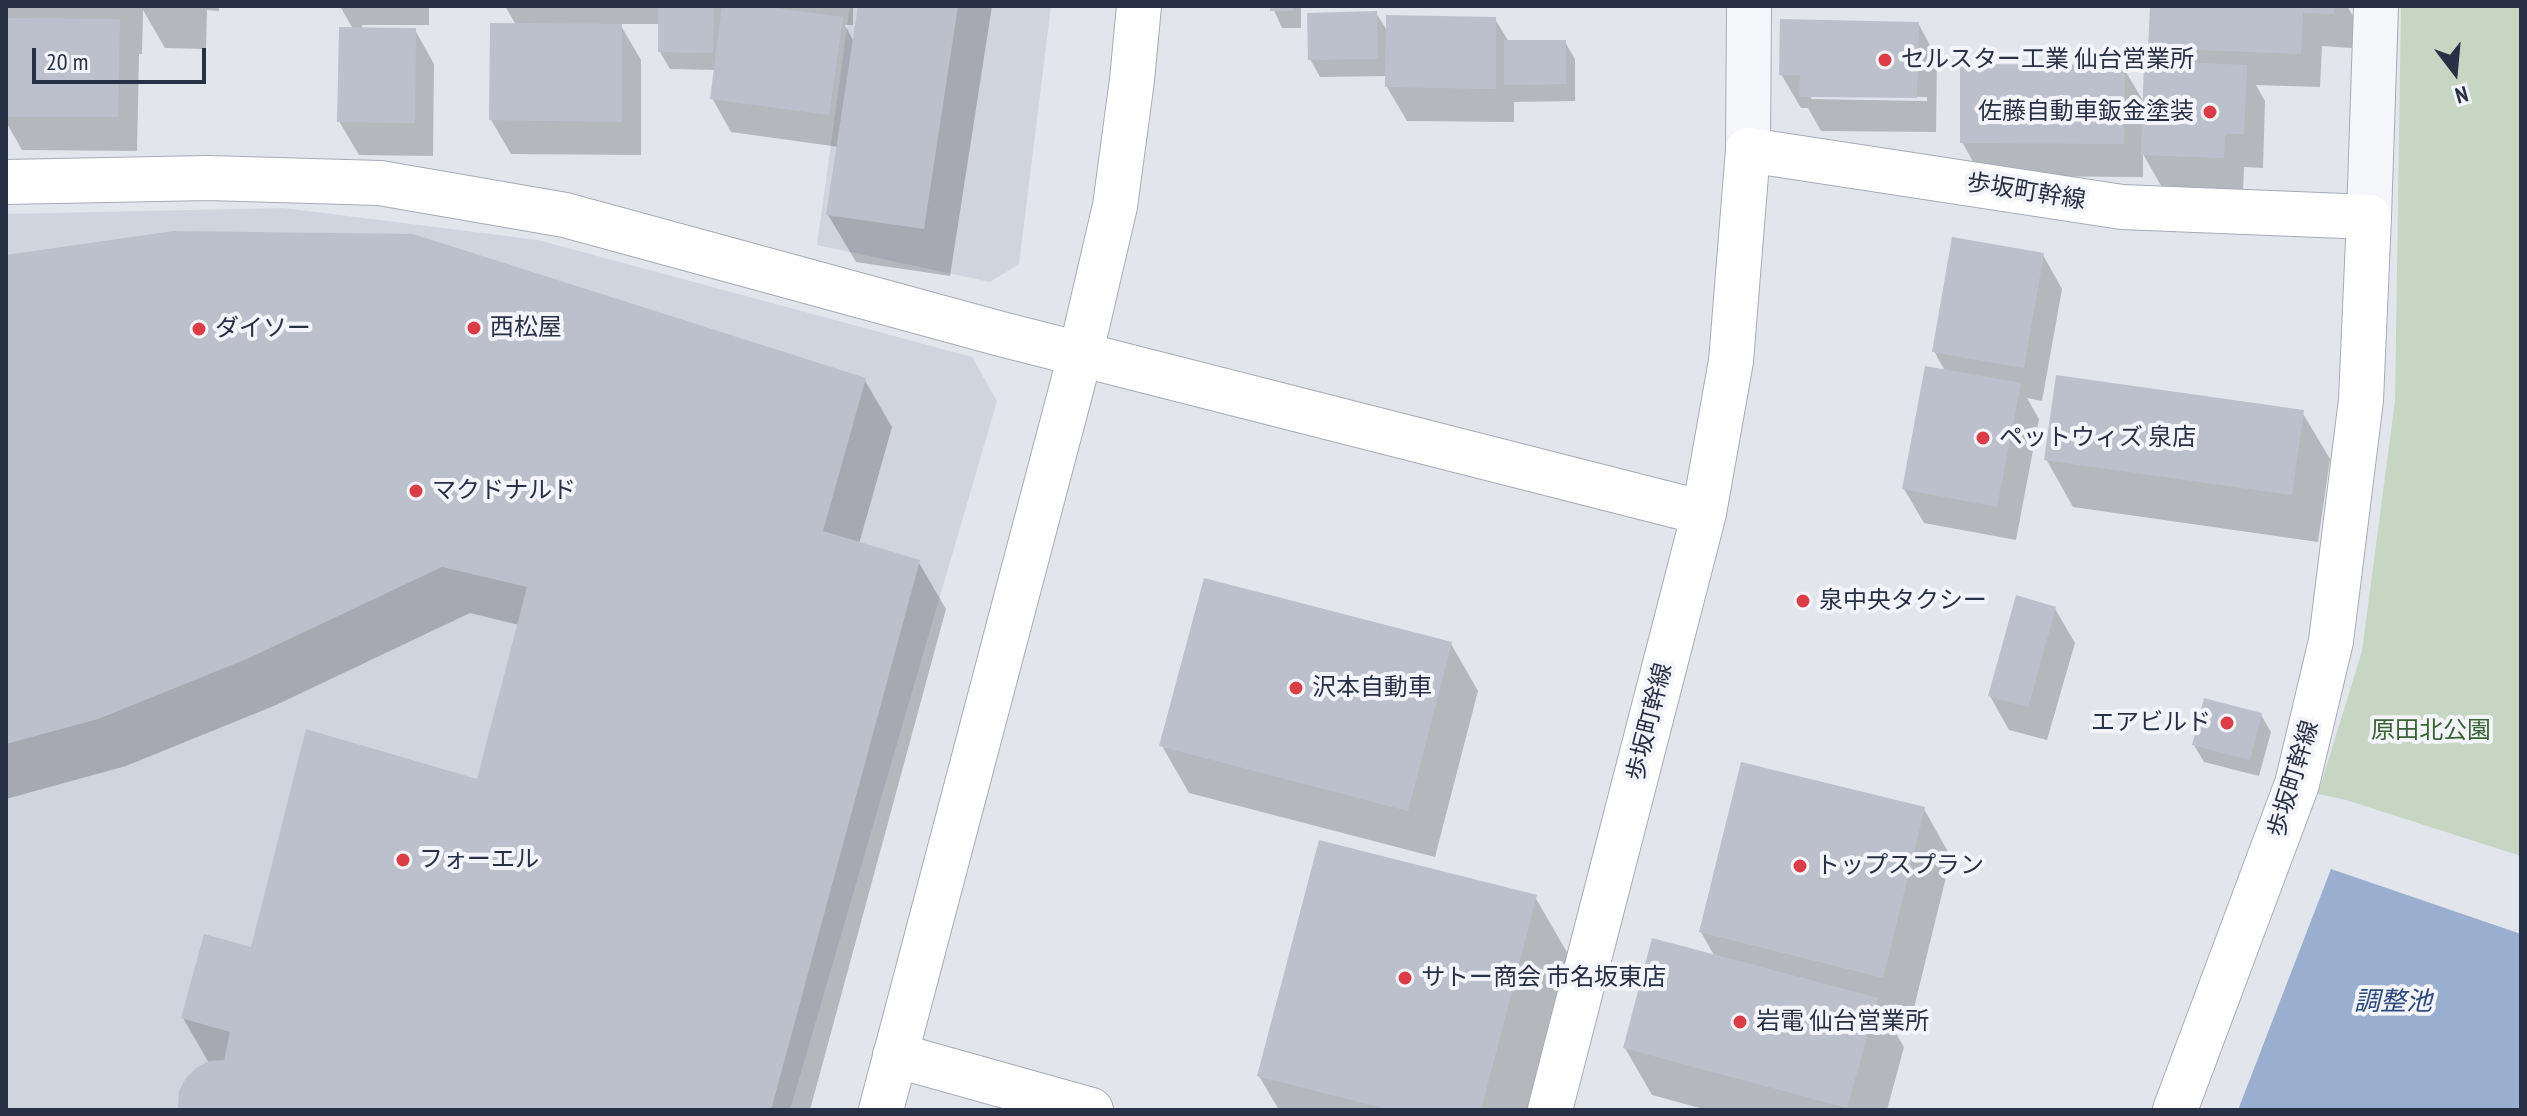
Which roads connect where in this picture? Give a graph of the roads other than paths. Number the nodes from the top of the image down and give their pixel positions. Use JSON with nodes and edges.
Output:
{"nodes":[{"id":1,"x":1139,"y":6,"type":"edge"},
{"id":2,"x":1749,"y":6,"type":"edge"},
{"id":3,"x":2376,"y":6,"type":"edge"},
{"id":4,"x":1748,"y":150,"type":"junction"},
{"id":5,"x":6,"y":182,"type":"edge"},
{"id":6,"x":2369,"y":217,"type":"junction"},
{"id":7,"x":1081,"y":352,"type":"junction"},
{"id":8,"x":1704,"y":513,"type":"junction"},
{"id":9,"x":895,"y":1055,"type":"junction"},
{"id":10,"x":881,"y":1110,"type":"edge"},
{"id":11,"x":1091,"y":1110,"type":"edge"},
{"id":12,"x":1550,"y":1110,"type":"edge"},
{"id":13,"x":2175,"y":1110,"type":"edge"}],
"edges":[{"from":1,"to":7,"type":"street"},
{"from":2,"to":4,"type":"street"},
{"from":3,"to":6,"type":"street"},
{"from":4,"to":6,"type":"street","name":"歩坂町幹線"},
{"from":4,"to":8,"type":"street","name":"歩坂町幹線"},
{"from":5,"to":7,"type":"street"},
{"from":6,"to":13,"type":"street","name":"歩坂町幹線"},
{"from":7,"to":8,"type":"street"},
{"from":7,"to":9,"type":"street"},
{"from":8,"to":12,"type":"street","name":"歩坂町幹線"},
{"from":9,"to":10,"type":"street"},
{"from":9,"to":11,"type":"street"}]}
